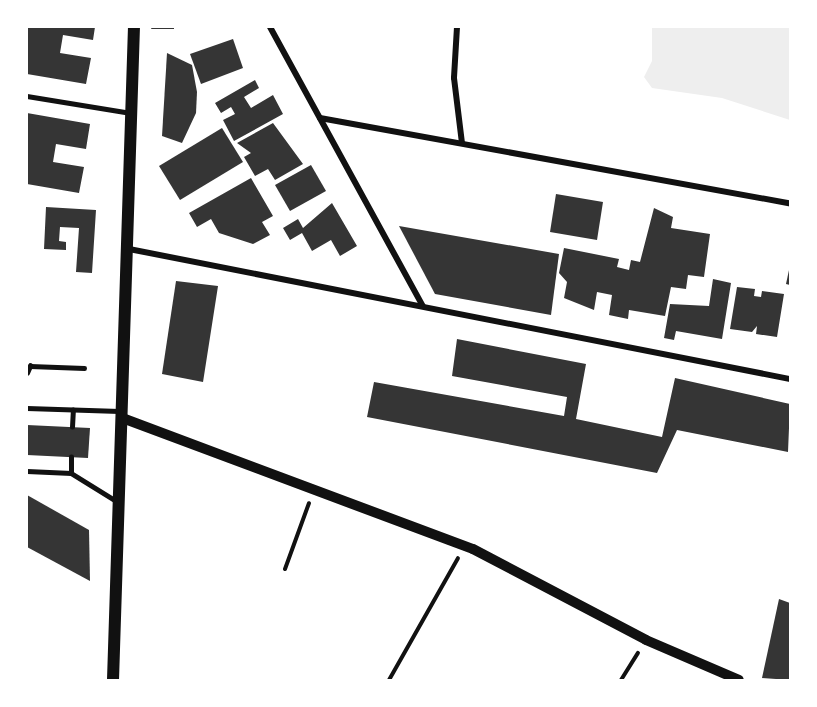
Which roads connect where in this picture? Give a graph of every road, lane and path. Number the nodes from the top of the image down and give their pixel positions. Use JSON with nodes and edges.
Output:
{"nodes":[{"id":1,"x":134,"y":27,"type":"edge"},
{"id":2,"x":270,"y":27,"type":"edge"},
{"id":3,"x":457,"y":27,"type":"edge"},
{"id":4,"x":27,"y":96,"type":"edge"},
{"id":5,"x":133,"y":113,"type":"junction"},
{"id":6,"x":320,"y":118,"type":"junction"},
{"id":7,"x":462,"y":143,"type":"junction"},
{"id":8,"x":790,"y":203,"type":"edge"},
{"id":9,"x":129,"y":249,"type":"junction"},
{"id":10,"x":423,"y":306,"type":"junction"},
{"id":11,"x":84,"y":368,"type":"dead end"},
{"id":12,"x":27,"y":373,"type":"edge"},
{"id":13,"x":790,"y":379,"type":"edge"},
{"id":14,"x":27,"y":408,"type":"edge"},
{"id":15,"x":73,"y":410,"type":"junction"},
{"id":16,"x":125,"y":415,"type":"junction"},
{"id":17,"x":72,"y":427,"type":"dead end"},
{"id":18,"x":71,"y":457,"type":"dead end"},
{"id":19,"x":27,"y":471,"type":"edge"},
{"id":20,"x":71,"y":473,"type":"junction"},
{"id":21,"x":315,"y":489,"type":"junction"},
{"id":22,"x":121,"y":504,"type":"junction"},
{"id":23,"x":464,"y":545,"type":"junction"},
{"id":24,"x":285,"y":569,"type":"dead end"},
{"id":25,"x":646,"y":640,"type":"junction"},
{"id":26,"x":113,"y":680,"type":"edge"},
{"id":27,"x":389,"y":680,"type":"edge"},
{"id":28,"x":621,"y":680,"type":"edge"},
{"id":29,"x":739,"y":680,"type":"edge"}],
"edges":[{"from":1,"to":5,"type":"main road"},
{"from":2,"to":6,"type":"street"},
{"from":3,"to":7,"type":"street"},
{"from":4,"to":5,"type":"lane"},
{"from":5,"to":9,"type":"main road"},
{"from":6,"to":7,"type":"street"},
{"from":6,"to":10,"type":"street"},
{"from":7,"to":8,"type":"street"},
{"from":9,"to":10,"type":"street"},
{"from":9,"to":16,"type":"main road"},
{"from":10,"to":13,"type":"street"},
{"from":11,"to":12,"type":"lane"},
{"from":14,"to":15,"type":"lane"},
{"from":15,"to":16,"type":"lane"},
{"from":15,"to":17,"type":"lane"},
{"from":16,"to":21,"type":"street"},
{"from":16,"to":22,"type":"main road"},
{"from":18,"to":20,"type":"lane"},
{"from":19,"to":20,"type":"lane"},
{"from":20,"to":22,"type":"lane"},
{"from":21,"to":23,"type":"street"},
{"from":21,"to":24,"type":"path"},
{"from":22,"to":26,"type":"main road"},
{"from":23,"to":25,"type":"street"},
{"from":23,"to":27,"type":"path"},
{"from":25,"to":28,"type":"path"},
{"from":25,"to":29,"type":"street"}]}
